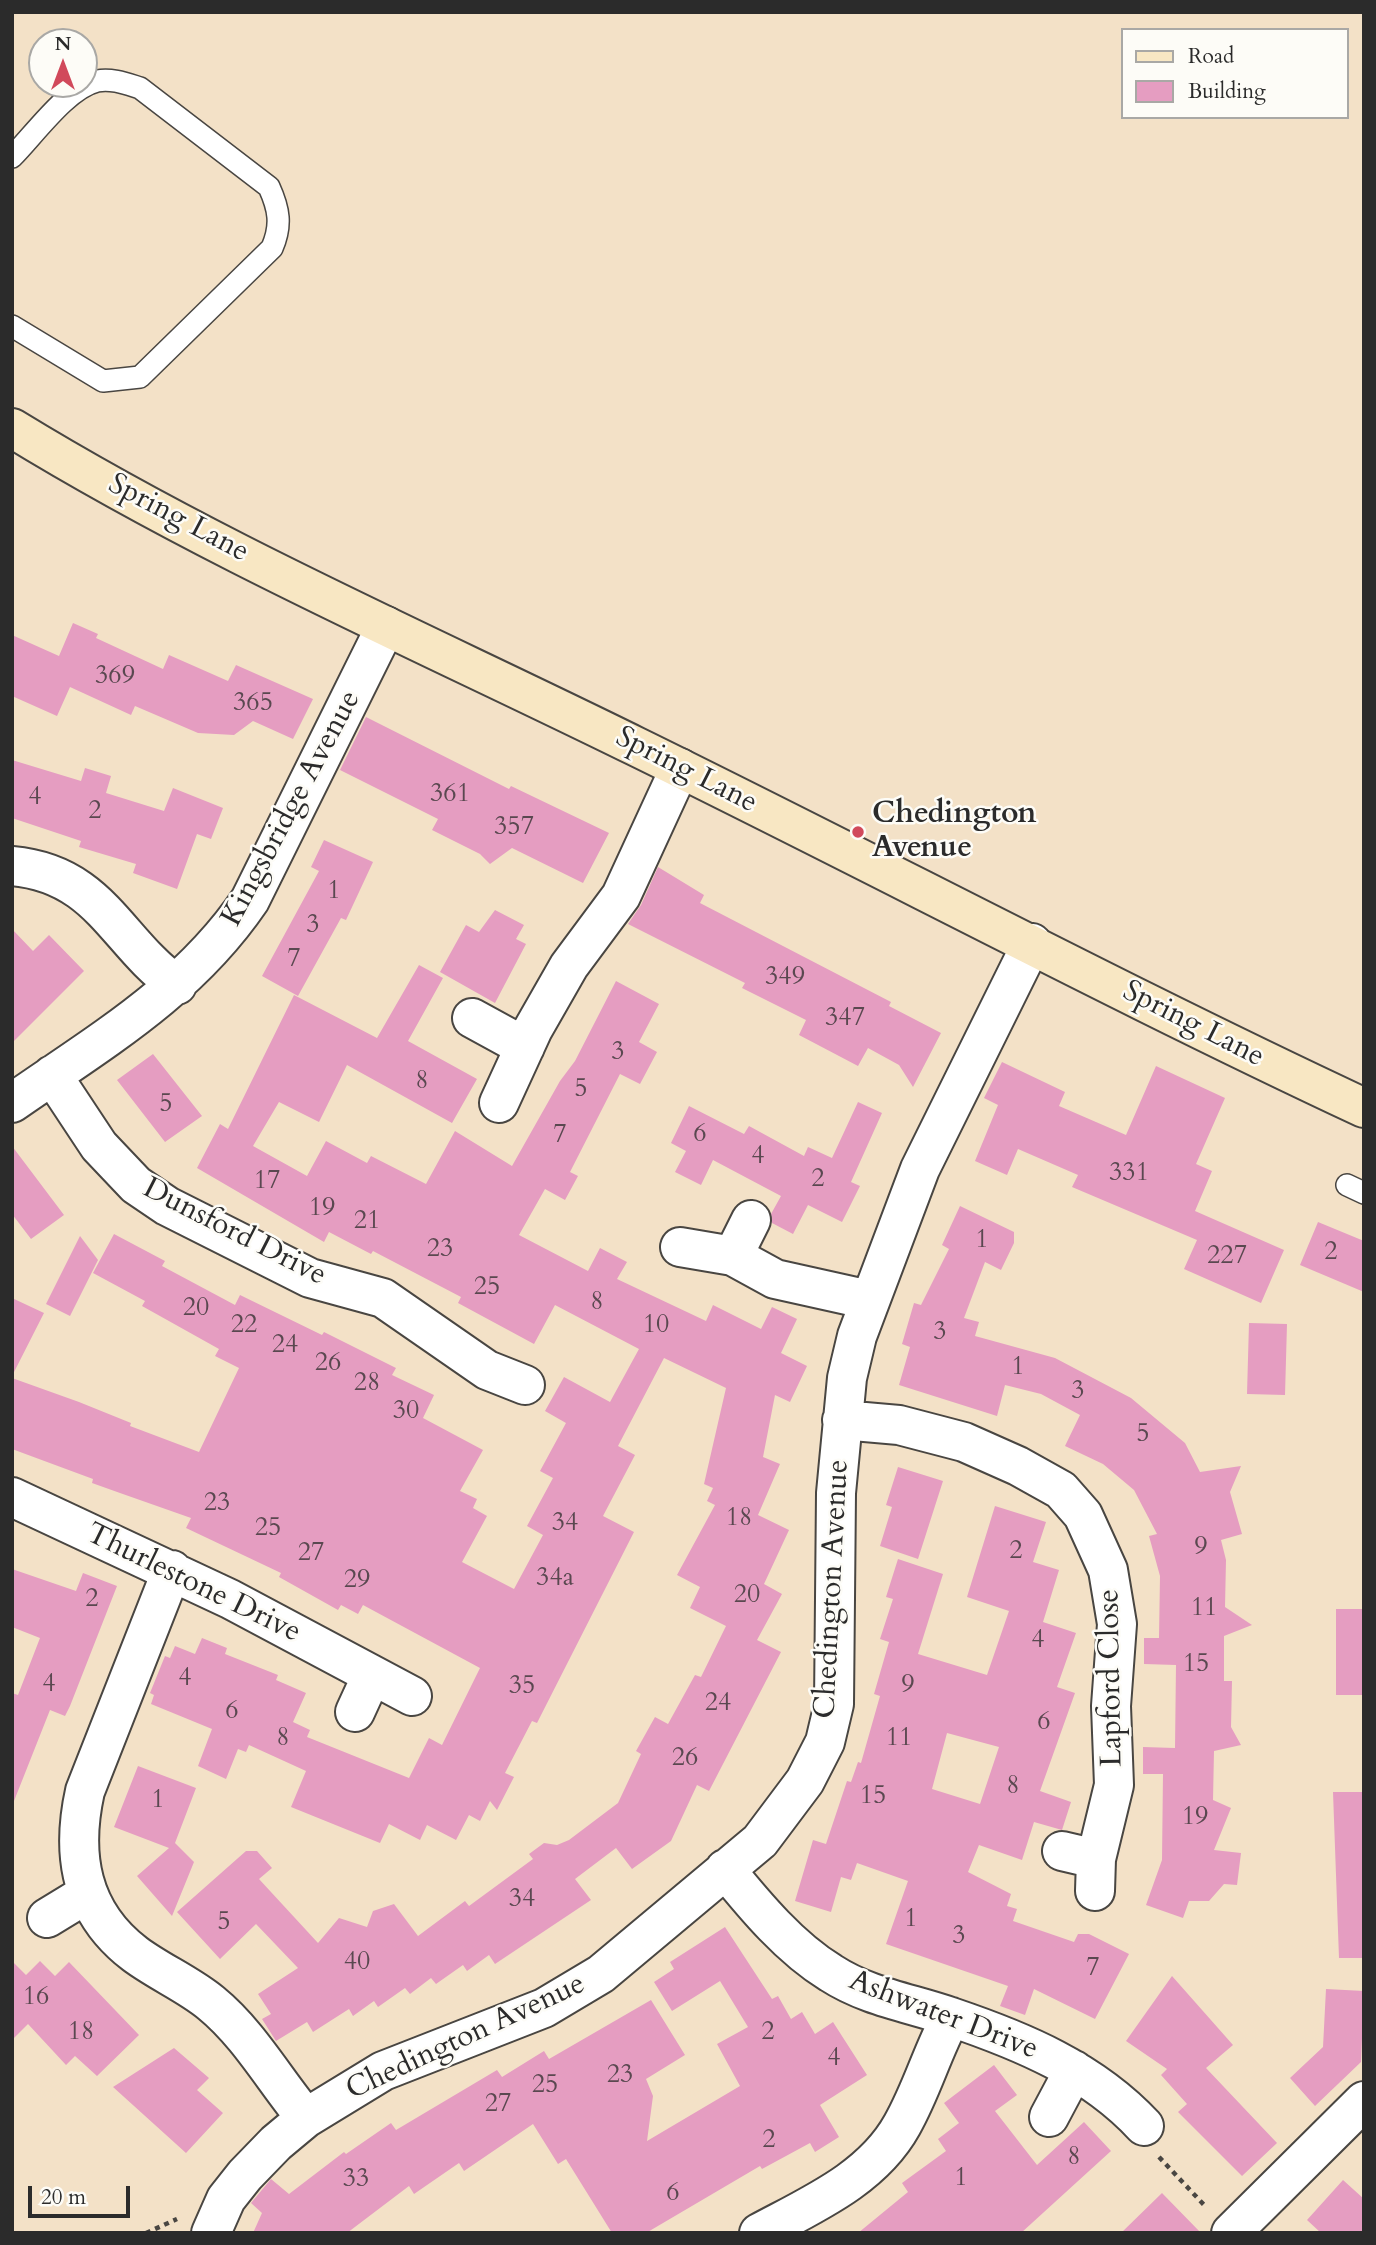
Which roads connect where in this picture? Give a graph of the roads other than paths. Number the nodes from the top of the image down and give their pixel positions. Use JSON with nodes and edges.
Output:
{"nodes":[{"id":1,"x":12,"y":157,"type":"edge"},
{"id":2,"x":12,"y":326,"type":"edge"},
{"id":3,"x":12,"y":428,"type":"edge"},
{"id":4,"x":386,"y":626,"type":"junction"},
{"id":5,"x":680,"y":768,"type":"junction"},
{"id":6,"x":12,"y":866,"type":"edge"},
{"id":7,"x":1031,"y":943,"type":"junction"},
{"id":8,"x":177,"y":985,"type":"junction"},
{"id":9,"x":472,"y":1018,"type":"dead end"},
{"id":10,"x":525,"y":1047,"type":"junction"},
{"id":11,"x":52,"y":1075,"type":"junction"},
{"id":12,"x":499,"y":1103,"type":"dead end"},
{"id":13,"x":12,"y":1104,"type":"edge"},
{"id":14,"x":1364,"y":1108,"type":"edge"},
{"id":15,"x":751,"y":1220,"type":"dead end"},
{"id":16,"x":680,"y":1247,"type":"dead end"},
{"id":17,"x":733,"y":1256,"type":"junction"},
{"id":18,"x":868,"y":1304,"type":"junction"},
{"id":19,"x":525,"y":1385,"type":"dead end"},
{"id":20,"x":842,"y":1420,"type":"junction"},
{"id":21,"x":12,"y":1497,"type":"edge"},
{"id":22,"x":172,"y":1570,"type":"junction"},
{"id":23,"x":372,"y":1675,"type":"junction"},
{"id":24,"x":412,"y":1696,"type":"dead end"},
{"id":25,"x":355,"y":1712,"type":"dead end"},
{"id":26,"x":1085,"y":1867,"type":"dead end"},
{"id":27,"x":725,"y":1869,"type":"junction"},
{"id":28,"x":88,"y":1893,"type":"junction"},
{"id":29,"x":47,"y":1918,"type":"dead end"},
{"id":30,"x":951,"y":2017,"type":"junction"},
{"id":31,"x":1074,"y":2070,"type":"junction"},
{"id":32,"x":1364,"y":2101,"type":"edge"},
{"id":33,"x":1049,"y":2117,"type":"dead end"},
{"id":34,"x":306,"y":2118,"type":"junction"},
{"id":35,"x":1144,"y":2126,"type":"road end"},
{"id":36,"x":1221,"y":2223,"type":"edge"},
{"id":37,"x":211,"y":2233,"type":"edge"},
{"id":38,"x":758,"y":2233,"type":"edge"}],
"edges":[{"from":1,"to":2,"type":"lane"},
{"from":3,"to":4,"type":"street","name":"Spring Lane"},
{"from":4,"to":5,"type":"street","name":"Spring Lane"},
{"from":4,"to":8,"type":"street","name":"Kingsbridge Avenue"},
{"from":5,"to":7,"type":"street","name":"Spring Lane"},
{"from":5,"to":10,"type":"street"},
{"from":6,"to":8,"type":"street"},
{"from":7,"to":14,"type":"street","name":"Spring Lane"},
{"from":7,"to":18,"type":"street","name":"Chedington Avenue"},
{"from":8,"to":11,"type":"street","name":"Kingsbridge Avenue"},
{"from":9,"to":10,"type":"street"},
{"from":10,"to":12,"type":"street"},
{"from":11,"to":13,"type":"street","name":"Kingsbridge Avenue"},
{"from":11,"to":19,"type":"street","name":"Dunsford Drive"},
{"from":15,"to":17,"type":"street"},
{"from":16,"to":17,"type":"street"},
{"from":17,"to":18,"type":"street"},
{"from":18,"to":20,"type":"street","name":"Chedington Avenue"},
{"from":20,"to":26,"type":"street","name":"Lapford Close"},
{"from":20,"to":27,"type":"street","name":"Chedington Avenue"},
{"from":21,"to":22,"type":"street","name":"Thurlestone Drive"},
{"from":22,"to":23,"type":"street","name":"Thurlestone Drive"},
{"from":22,"to":28,"type":"street"},
{"from":23,"to":24,"type":"street","name":"Thurlestone Drive"},
{"from":23,"to":25,"type":"street"},
{"from":27,"to":30,"type":"street","name":"Ashwater Drive"},
{"from":27,"to":34,"type":"street","name":"Chedington Avenue"},
{"from":28,"to":29,"type":"street"},
{"from":28,"to":34,"type":"street"},
{"from":30,"to":31,"type":"street","name":"Ashwater Drive"},
{"from":30,"to":38,"type":"street"},
{"from":31,"to":33,"type":"street","name":"Ashwater Drive"},
{"from":31,"to":35,"type":"street","name":"Ashwater Drive"},
{"from":32,"to":36,"type":"street"},
{"from":34,"to":37,"type":"street","name":"Chedington Avenue"}]}
